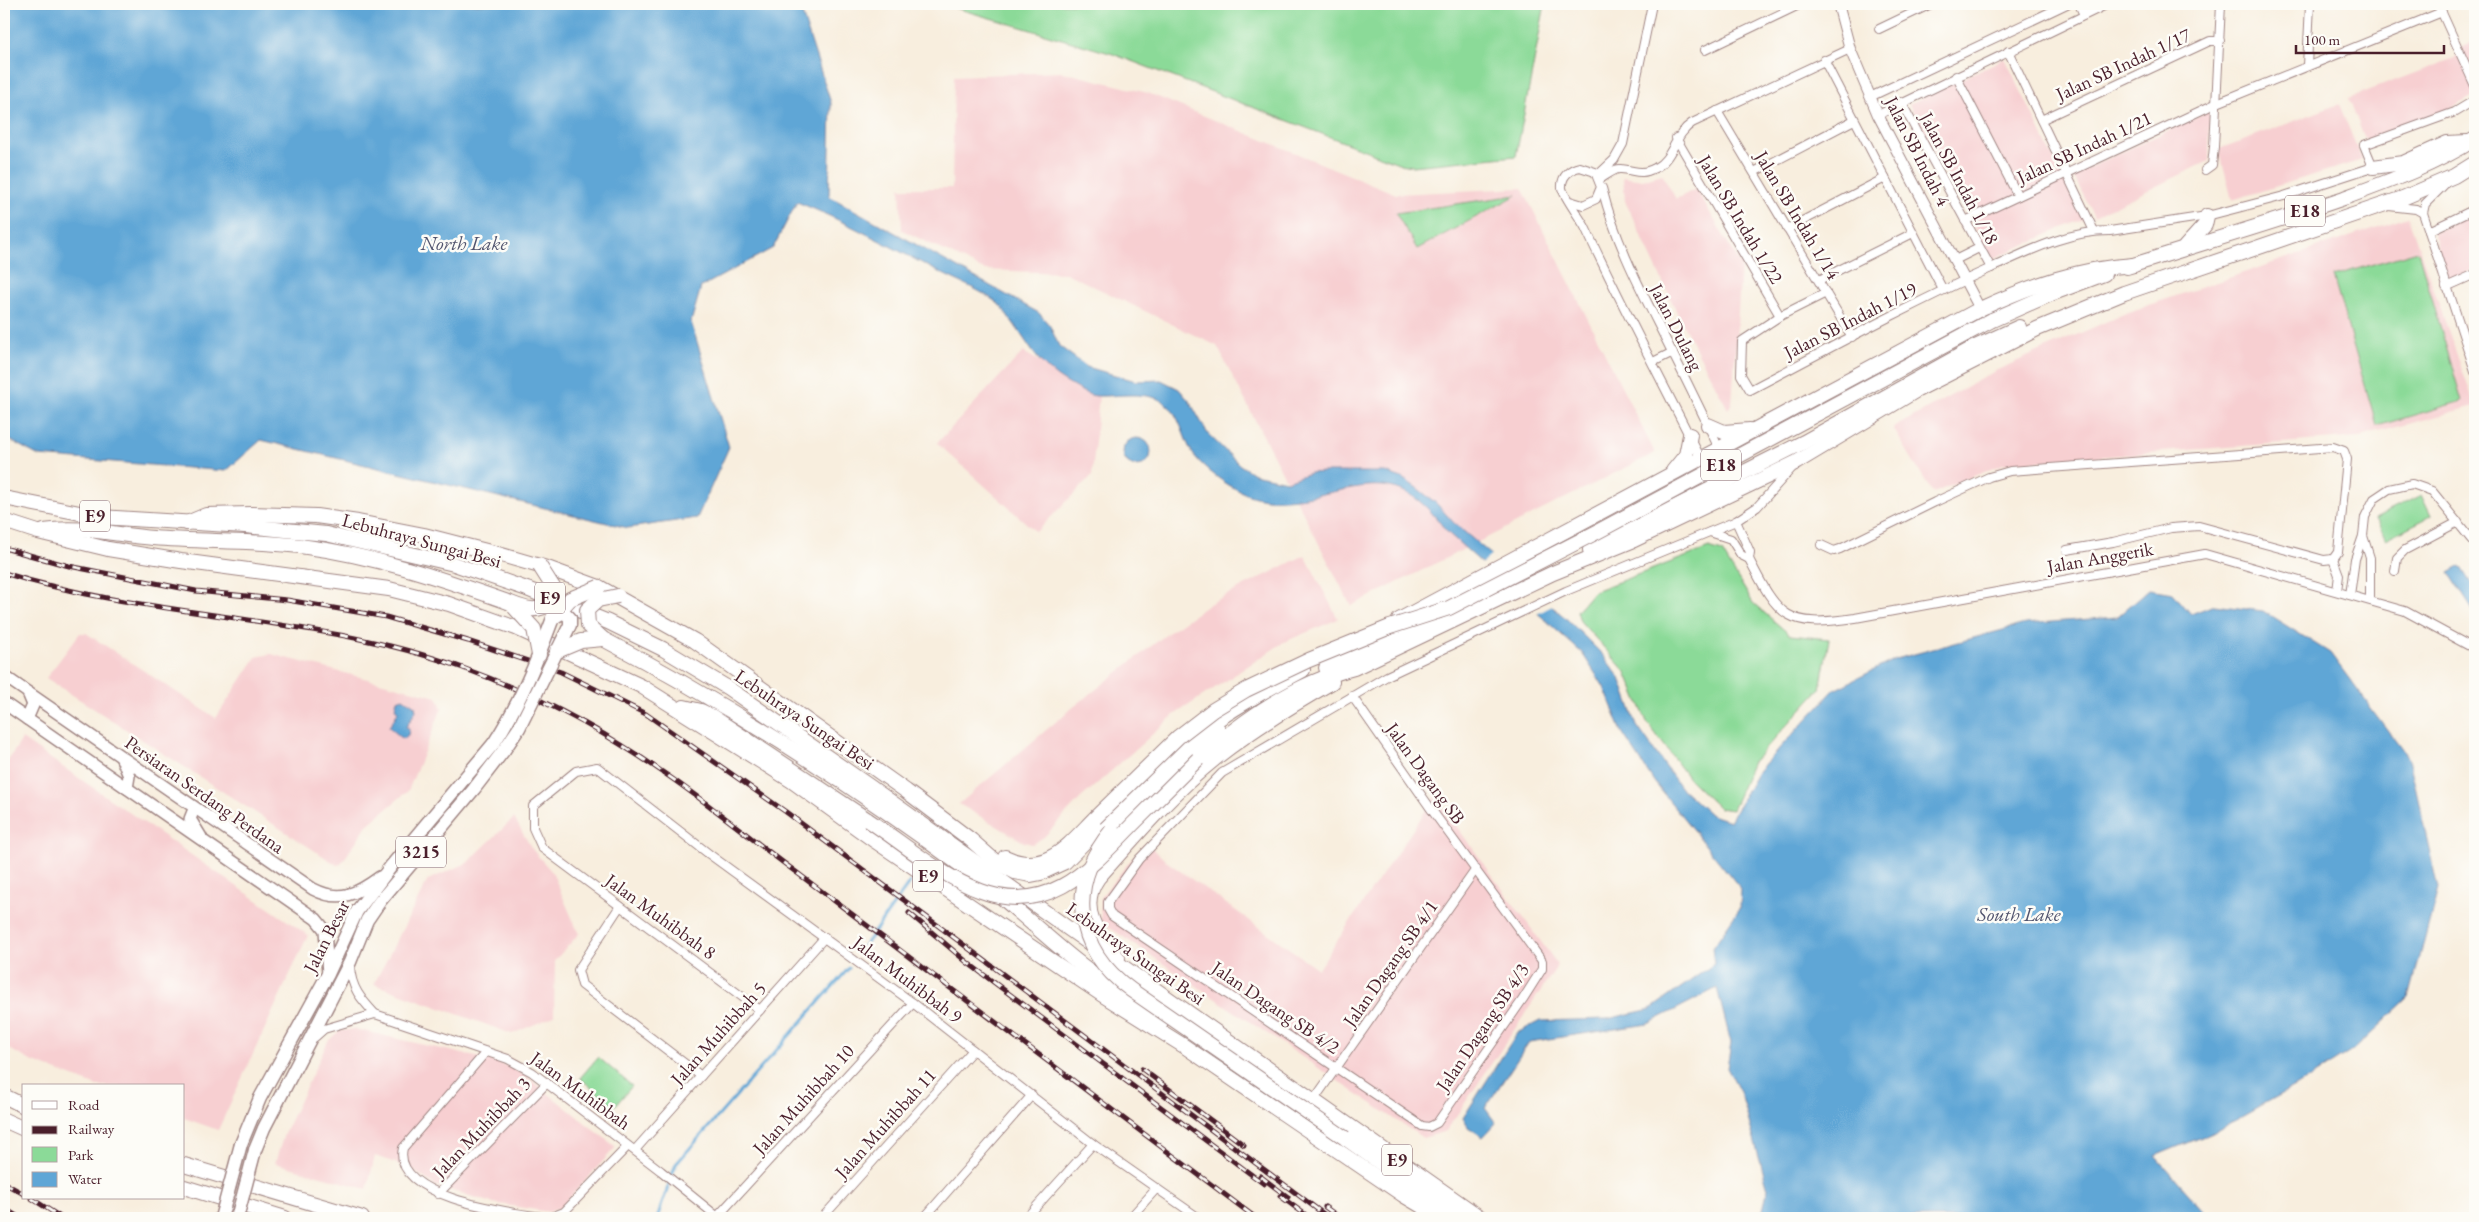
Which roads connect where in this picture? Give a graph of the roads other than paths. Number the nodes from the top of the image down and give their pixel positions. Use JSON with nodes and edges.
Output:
{"nodes":[{"id":1,"x":1652,"y":4,"type":"edge"},
{"id":2,"x":1801,"y":4,"type":"edge"},
{"id":3,"x":1838,"y":4,"type":"edge"},
{"id":4,"x":1931,"y":4,"type":"edge"},
{"id":5,"x":2067,"y":4,"type":"edge"},
{"id":6,"x":2079,"y":4,"type":"edge"},
{"id":7,"x":2108,"y":4,"type":"edge"},
{"id":8,"x":2221,"y":4,"type":"edge"},
{"id":9,"x":2310,"y":4,"type":"edge"},
{"id":10,"x":2438,"y":4,"type":"edge"},
{"id":11,"x":2442,"y":12,"type":"junction"},
{"id":12,"x":2084,"y":15,"type":"junction"},
{"id":13,"x":1879,"y":29,"type":"dead end"},
{"id":14,"x":2220,"y":41,"type":"junction"},
{"id":15,"x":1850,"y":48,"type":"junction"},
{"id":16,"x":1705,"y":50,"type":"dead end"},
{"id":17,"x":2008,"y":51,"type":"junction"},
{"id":18,"x":1824,"y":60,"type":"junction"},
{"id":19,"x":2307,"y":66,"type":"junction"},
{"id":20,"x":1956,"y":76,"type":"junction"},
{"id":21,"x":2475,"y":86,"type":"edge"},
{"id":22,"x":1870,"y":97,"type":"junction"},
{"id":23,"x":2475,"y":100,"type":"edge"},
{"id":24,"x":1901,"y":102,"type":"junction"},
{"id":25,"x":2216,"y":103,"type":"junction"},
{"id":26,"x":1717,"y":111,"type":"junction"},
{"id":27,"x":1878,"y":115,"type":"junction"},
{"id":28,"x":1854,"y":120,"type":"junction"},
{"id":29,"x":2041,"y":120,"type":"junction"},
{"id":30,"x":1676,"y":138,"type":"junction"},
{"id":31,"x":2473,"y":141,"type":"edge"},
{"id":32,"x":2475,"y":162,"type":"edge"},
{"id":33,"x":2373,"y":167,"type":"junction"},
{"id":34,"x":2205,"y":170,"type":"dead end"},
{"id":35,"x":1754,"y":172,"type":"junction"},
{"id":36,"x":2066,"y":173,"type":"junction"},
{"id":37,"x":2454,"y":176,"type":"junction"},
{"id":38,"x":1885,"y":178,"type":"junction"},
{"id":39,"x":1600,"y":180,"type":"junction"},
{"id":40,"x":2018,"y":196,"type":"junction"},
{"id":41,"x":1570,"y":202,"type":"junction"},
{"id":42,"x":2378,"y":206,"type":"junction"},
{"id":43,"x":2475,"y":209,"type":"edge"},
{"id":44,"x":2423,"y":213,"type":"junction"},
{"id":45,"x":2207,"y":216,"type":"junction"},
{"id":46,"x":1965,"y":221,"type":"junction"},
{"id":47,"x":1788,"y":229,"type":"junction"},
{"id":48,"x":2094,"y":231,"type":"junction"},
{"id":49,"x":2429,"y":231,"type":"junction"},
{"id":50,"x":1913,"y":232,"type":"junction"},
{"id":51,"x":1979,"y":248,"type":"junction"},
{"id":52,"x":2180,"y":250,"type":"junction"},
{"id":53,"x":1955,"y":260,"type":"junction"},
{"id":54,"x":2134,"y":265,"type":"junction"},
{"id":55,"x":1991,"y":268,"type":"junction"},
{"id":56,"x":2475,"y":274,"type":"edge"},
{"id":57,"x":1819,"y":280,"type":"junction"},
{"id":58,"x":1965,"y":280,"type":"junction"},
{"id":59,"x":2446,"y":287,"type":"junction"},
{"id":60,"x":1943,"y":290,"type":"junction"},
{"id":61,"x":1826,"y":292,"type":"junction"},
{"id":62,"x":2124,"y":293,"type":"junction"},
{"id":63,"x":1980,"y":309,"type":"junction"},
{"id":64,"x":1780,"y":316,"type":"junction"},
{"id":65,"x":1852,"y":337,"type":"junction"},
{"id":66,"x":1672,"y":352,"type":"junction"},
{"id":67,"x":1653,"y":362,"type":"junction"},
{"id":68,"x":2475,"y":371,"type":"edge"},
{"id":69,"x":1708,"y":425,"type":"junction"},
{"id":70,"x":1755,"y":431,"type":"junction"},
{"id":71,"x":1690,"y":435,"type":"junction"},
{"id":72,"x":1720,"y":450,"type":"junction"},
{"id":73,"x":1701,"y":459,"type":"junction"},
{"id":74,"x":1797,"y":462,"type":"junction"},
{"id":75,"x":1762,"y":464,"type":"junction"},
{"id":76,"x":1734,"y":478,"type":"junction"},
{"id":77,"x":1660,"y":481,"type":"junction"},
{"id":78,"x":1714,"y":487,"type":"junction"},
{"id":79,"x":4,"y":498,"type":"edge"},
{"id":80,"x":1674,"y":507,"type":"junction"},
{"id":81,"x":4,"y":521,"type":"edge"},
{"id":82,"x":1736,"y":521,"type":"junction"},
{"id":83,"x":2458,"y":522,"type":"junction"},
{"id":84,"x":188,"y":523,"type":"junction"},
{"id":85,"x":38,"y":532,"type":"junction"},
{"id":86,"x":1710,"y":532,"type":"junction"},
{"id":87,"x":2363,"y":536,"type":"junction"},
{"id":88,"x":2475,"y":544,"type":"edge"},
{"id":89,"x":1821,"y":545,"type":"dead end"},
{"id":90,"x":2067,"y":550,"type":"dead end"},
{"id":91,"x":1749,"y":558,"type":"junction"},
{"id":92,"x":2333,"y":559,"type":"junction"},
{"id":93,"x":539,"y":565,"type":"junction"},
{"id":94,"x":2396,"y":571,"type":"dead end"},
{"id":95,"x":1553,"y":573,"type":"junction"},
{"id":96,"x":600,"y":587,"type":"junction"},
{"id":97,"x":2337,"y":591,"type":"junction"},
{"id":98,"x":2350,"y":595,"type":"junction"},
{"id":99,"x":618,"y":596,"type":"junction"},
{"id":100,"x":2370,"y":600,"type":"junction"},
{"id":101,"x":508,"y":602,"type":"junction"},
{"id":102,"x":1449,"y":608,"type":"junction"},
{"id":103,"x":553,"y":618,"type":"junction"},
{"id":104,"x":603,"y":639,"type":"junction"},
{"id":105,"x":2475,"y":649,"type":"edge"},
{"id":106,"x":557,"y":651,"type":"junction"},
{"id":107,"x":539,"y":655,"type":"junction"},
{"id":108,"x":1354,"y":668,"type":"junction"},
{"id":109,"x":4,"y":676,"type":"edge"},
{"id":110,"x":28,"y":693,"type":"junction"},
{"id":111,"x":1352,"y":696,"type":"junction"},
{"id":112,"x":4,"y":702,"type":"edge"},
{"id":113,"x":673,"y":704,"type":"junction"},
{"id":114,"x":27,"y":719,"type":"junction"},
{"id":115,"x":818,"y":730,"type":"junction"},
{"id":116,"x":768,"y":734,"type":"junction"},
{"id":117,"x":499,"y":746,"type":"junction"},
{"id":118,"x":121,"y":758,"type":"junction"},
{"id":119,"x":598,"y":766,"type":"joint"},
{"id":120,"x":869,"y":786,"type":"junction"},
{"id":121,"x":127,"y":788,"type":"junction"},
{"id":122,"x":194,"y":808,"type":"junction"},
{"id":123,"x":206,"y":817,"type":"junction"},
{"id":124,"x":868,"y":820,"type":"junction"},
{"id":125,"x":177,"y":824,"type":"junction"},
{"id":126,"x":193,"y":825,"type":"junction"},
{"id":127,"x":971,"y":840,"type":"junction"},
{"id":128,"x":204,"y":843,"type":"junction"},
{"id":129,"x":392,"y":865,"type":"junction"},
{"id":130,"x":1476,"y":869,"type":"junction"},
{"id":131,"x":620,"y":906,"type":"junction"},
{"id":132,"x":826,"y":937,"type":"junction"},
{"id":133,"x":350,"y":962,"type":"junction"},
{"id":134,"x":328,"y":974,"type":"junction"},
{"id":135,"x":1134,"y":975,"type":"junction"},
{"id":136,"x":913,"y":1003,"type":"junction"},
{"id":137,"x":760,"y":1010,"type":"junction"},
{"id":138,"x":375,"y":1014,"type":"junction"},
{"id":139,"x":307,"y":1045,"type":"junction"},
{"id":140,"x":1184,"y":1046,"type":"junction"},
{"id":141,"x":973,"y":1050,"type":"junction"},
{"id":142,"x":486,"y":1052,"type":"junction"},
{"id":143,"x":1336,"y":1068,"type":"junction"},
{"id":144,"x":702,"y":1076,"type":"junction"},
{"id":145,"x":547,"y":1083,"type":"junction"},
{"id":146,"x":4,"y":1096,"type":"edge"},
{"id":147,"x":1032,"y":1096,"type":"junction"},
{"id":148,"x":1313,"y":1102,"type":"junction"},
{"id":149,"x":22,"y":1105,"type":"edge"},
{"id":150,"x":4,"y":1120,"type":"edge"},
{"id":151,"x":1429,"y":1127,"type":"joint"},
{"id":152,"x":22,"y":1128,"type":"edge"},
{"id":153,"x":1093,"y":1144,"type":"junction"},
{"id":154,"x":631,"y":1148,"type":"junction"},
{"id":155,"x":185,"y":1165,"type":"edge"},
{"id":156,"x":185,"y":1187,"type":"edge"},
{"id":157,"x":1156,"y":1189,"type":"junction"},
{"id":158,"x":438,"y":1194,"type":"junction"},
{"id":159,"x":718,"y":1217,"type":"edge"},
{"id":160,"x":1439,"y":1217,"type":"edge"},
{"id":161,"x":220,"y":1218,"type":"edge"},
{"id":162,"x":237,"y":1218,"type":"edge"},
{"id":163,"x":285,"y":1218,"type":"edge"},
{"id":164,"x":362,"y":1218,"type":"edge"},
{"id":165,"x":549,"y":1218,"type":"edge"},
{"id":166,"x":822,"y":1218,"type":"edge"},
{"id":167,"x":924,"y":1218,"type":"edge"},
{"id":168,"x":1026,"y":1218,"type":"edge"},
{"id":169,"x":1130,"y":1218,"type":"edge"},
{"id":170,"x":1199,"y":1218,"type":"edge"},
{"id":171,"x":1458,"y":1218,"type":"edge"},
{"id":172,"x":1481,"y":1218,"type":"edge"}],
"edges":[{"from":1,"to":39,"type":"street"},
{"from":2,"to":16,"type":"street"},
{"from":3,"to":15,"type":"street","name":"Jalan SB Indah 4"},
{"from":4,"to":13,"type":"street"},
{"from":5,"to":22,"type":"street"},
{"from":6,"to":12,"type":"street"},
{"from":7,"to":12,"type":"street"},
{"from":8,"to":14,"type":"street"},
{"from":9,"to":19,"type":"street"},
{"from":10,"to":11,"type":"street"},
{"from":11,"to":19,"type":"street","name":"Jalan SB Indah 1/21"},
{"from":11,"to":21,"type":"street"},
{"from":12,"to":17,"type":"street"},
{"from":14,"to":25,"type":"street"},
{"from":14,"to":29,"type":"street","name":"Jalan SB Indah 1/17"},
{"from":15,"to":18,"type":"street"},
{"from":15,"to":22,"type":"street","name":"Jalan SB Indah 4"},
{"from":17,"to":20,"type":"street"},
{"from":17,"to":29,"type":"street"},
{"from":18,"to":26,"type":"street"},
{"from":18,"to":28,"type":"street"},
{"from":19,"to":25,"type":"street","name":"Jalan SB Indah 1/21"},
{"from":20,"to":24,"type":"street"},
{"from":20,"to":40,"type":"street"},
{"from":22,"to":27,"type":"street","name":"Jalan SB Indah 4"},
{"from":23,"to":33,"type":"street"},
{"from":24,"to":27,"type":"street"},
{"from":24,"to":46,"type":"street","name":"Jalan SB Indah 1/18"},
{"from":25,"to":34,"type":"street"},
{"from":25,"to":36,"type":"street","name":"Jalan SB Indah 1/21"},
{"from":26,"to":30,"type":"street"},
{"from":26,"to":35,"type":"street","name":"Jalan SB Indah 1/14"},
{"from":27,"to":53,"type":"street","name":"Jalan SB Indah 4"},
{"from":28,"to":35,"type":"street"},
{"from":28,"to":38,"type":"street"},
{"from":29,"to":36,"type":"street"},
{"from":30,"to":39,"type":"street"},
{"from":30,"to":64,"type":"street","name":"Jalan SB Indah 1/22"},
{"from":31,"to":33,"type":"highway"},
{"from":31,"to":52,"type":"highway","number":"E18"},
{"from":32,"to":37,"type":"highway","number":"E18"},
{"from":33,"to":45,"type":"street","name":"Jalan SB Indah 1/19"},
{"from":35,"to":47,"type":"street","name":"Jalan SB Indah 1/14"},
{"from":36,"to":40,"type":"street","name":"Jalan SB Indah 1/21"},
{"from":36,"to":48,"type":"street"},
{"from":37,"to":42,"type":"highway","number":"E18"},
{"from":37,"to":44,"type":"street"},
{"from":38,"to":47,"type":"street"},
{"from":38,"to":50,"type":"street"},
{"from":39,"to":41,"type":"street"},
{"from":39,"to":41,"type":"street"},
{"from":39,"to":66,"type":"street","name":"Jalan Dulang"},
{"from":40,"to":46,"type":"street","name":"Jalan SB Indah 1/21"},
{"from":41,"to":67,"type":"street","name":"Jalan Dulang"},
{"from":42,"to":44,"type":"street"},
{"from":42,"to":62,"type":"highway","number":"E18"},
{"from":43,"to":49,"type":"street"},
{"from":44,"to":49,"type":"street"},
{"from":45,"to":48,"type":"street","name":"Jalan SB Indah 1/19"},
{"from":45,"to":52,"type":"highway"},
{"from":46,"to":51,"type":"street","name":"Jalan SB Indah 1/18"},
{"from":47,"to":57,"type":"street","name":"Jalan SB Indah 1/14"},
{"from":48,"to":55,"type":"street","name":"Jalan SB Indah 1/19"},
{"from":49,"to":59,"type":"street"},
{"from":50,"to":57,"type":"street"},
{"from":50,"to":60,"type":"street"},
{"from":51,"to":53,"type":"street"},
{"from":51,"to":55,"type":"street","name":"Jalan SB Indah 1/18"},
{"from":52,"to":54,"type":"highway","number":"E18"},
{"from":53,"to":58,"type":"street","name":"Jalan SB Indah 4"},
{"from":54,"to":63,"type":"highway"},
{"from":54,"to":102,"type":"highway","number":"E18","bridge":true},
{"from":55,"to":58,"type":"street","name":"Jalan SB Indah 1/19"},
{"from":56,"to":59,"type":"street"},
{"from":57,"to":61,"type":"street","name":"Jalan SB Indah 1/14"},
{"from":58,"to":60,"type":"street","name":"Jalan SB Indah 1/19"},
{"from":58,"to":63,"type":"street","name":"Jalan SB Indah 4"},
{"from":59,"to":68,"type":"street"},
{"from":60,"to":65,"type":"street","name":"Jalan SB Indah 1/19"},
{"from":61,"to":64,"type":"street"},
{"from":61,"to":65,"type":"street","name":"Jalan SB Indah 1/14"},
{"from":62,"to":74,"type":"highway","number":"E18"},
{"from":62,"to":75,"type":"highway"},
{"from":63,"to":70,"type":"highway"},
{"from":64,"to":65,"type":"street","name":"Jalan SB Indah 1/19"},
{"from":66,"to":67,"type":"street"},
{"from":66,"to":69,"type":"street","name":"Jalan Dulang"},
{"from":67,"to":71,"type":"street","name":"Jalan Dulang"},
{"from":69,"to":70,"type":"highway"},
{"from":69,"to":72,"type":"street","name":"Jalan Dulang"},
{"from":70,"to":72,"type":"highway"},
{"from":70,"to":75,"type":"highway"},
{"from":71,"to":73,"type":"street","name":"Jalan Dulang"},
{"from":71,"to":77,"type":"highway"},
{"from":72,"to":73,"type":"highway"},
{"from":72,"to":76,"type":"street","name":"Jalan Dulang"},
{"from":73,"to":77,"type":"highway"},
{"from":73,"to":78,"type":"street","name":"Jalan Dulang"},
{"from":74,"to":82,"type":"street"},
{"from":74,"to":95,"type":"highway","number":"E18"},
{"from":75,"to":76,"type":"highway"},
{"from":76,"to":78,"type":"highway"},
{"from":77,"to":80,"type":"highway"},
{"from":77,"to":127,"type":"highway"},
{"from":78,"to":80,"type":"highway"},
{"from":79,"to":84,"type":"highway","name":"Lebuhraya Sungai Besi","number":"E9"},
{"from":80,"to":95,"type":"highway"},
{"from":81,"to":85,"type":"highway","number":"E9"},
{"from":82,"to":86,"type":"street"},
{"from":82,"to":91,"type":"street","name":"Jalan Anggerik"},
{"from":83,"to":87,"type":"street"},
{"from":83,"to":88,"type":"street"},
{"from":83,"to":94,"type":"street"},
{"from":84,"to":93,"type":"highway"},
{"from":84,"to":120,"type":"highway","name":"Lebuhraya Sungai Besi","number":"E9"},
{"from":85,"to":101,"type":"highway"},
{"from":85,"to":113,"type":"highway","number":"E9"},
{"from":86,"to":91,"type":"street","name":"Jalan Anggerik"},
{"from":86,"to":111,"type":"street"},
{"from":87,"to":98,"type":"street"},
{"from":87,"to":100,"type":"street"},
{"from":89,"to":92,"type":"street"},
{"from":90,"to":92,"type":"street"},
{"from":91,"to":97,"type":"street","name":"Jalan Anggerik"},
{"from":92,"to":97,"type":"street"},
{"from":93,"to":96,"type":"highway"},
{"from":93,"to":101,"type":"highway","bridge":true},
{"from":95,"to":108,"type":"highway","number":"E18"},
{"from":96,"to":99,"type":"highway"},
{"from":96,"to":103,"type":"highway","bridge":true},
{"from":97,"to":98,"type":"street","name":"Jalan Anggerik"},
{"from":98,"to":100,"type":"street","name":"Jalan Anggerik"},
{"from":99,"to":104,"type":"highway","bridge":true},
{"from":99,"to":115,"type":"highway"},
{"from":100,"to":105,"type":"street","name":"Jalan Anggerik"},
{"from":101,"to":107,"type":"highway","bridge":true},
{"from":102,"to":127,"type":"highway","bridge":true},
{"from":102,"to":171,"type":"highway","bridge":true},
{"from":103,"to":106,"type":"main road","name":"Jalan Besar","bridge":true},
{"from":103,"to":107,"type":"main road","name":"Jalan Besar","number":"3215","bridge":true},
{"from":104,"to":106,"type":"highway","bridge":true},
{"from":104,"to":116,"type":"highway"},
{"from":106,"to":117,"type":"main road","name":"Jalan Besar","number":"3215","bridge":true},
{"from":107,"to":117,"type":"main road","name":"Jalan Besar","number":"3215","bridge":true},
{"from":108,"to":124,"type":"highway","bridge":true},
{"from":108,"to":135,"type":"highway"},
{"from":109,"to":110,"type":"main road","name":"Persiaran Serdang Perdana"},
{"from":110,"to":114,"type":"main road"},
{"from":110,"to":118,"type":"main road","name":"Persiaran Serdang Perdana"},
{"from":111,"to":130,"type":"street","name":"Jalan Dagang SB"},
{"from":111,"to":143,"type":"street","name":"Jalan Dagang SB 4/2"},
{"from":112,"to":114,"type":"main road","name":"Persiaran Serdang Perdana"},
{"from":113,"to":124,"type":"highway"},
{"from":113,"to":140,"type":"highway","number":"E9"},
{"from":114,"to":121,"type":"main road","name":"Persiaran Serdang Perdana"},
{"from":115,"to":120,"type":"highway"},
{"from":115,"to":127,"type":"highway"},
{"from":116,"to":124,"type":"highway"},
{"from":116,"to":140,"type":"highway"},
{"from":117,"to":129,"type":"main road","name":"Jalan Besar","number":"3215"},
{"from":117,"to":133,"type":"main road","name":"Jalan Besar","number":"3215"},
{"from":118,"to":121,"type":"main road"},
{"from":118,"to":122,"type":"main road","name":"Persiaran Serdang Perdana"},
{"from":119,"to":131,"type":"street","name":"Jalan Muhibbah 8"},
{"from":119,"to":132,"type":"street","name":"Jalan Muhibbah 9"},
{"from":120,"to":135,"type":"highway","name":"Lebuhraya Sungai Besi","number":"E9"},
{"from":121,"to":125,"type":"main road","name":"Persiaran Serdang Perdana"},
{"from":122,"to":123,"type":"main road","name":"Persiaran Serdang Perdana"},
{"from":122,"to":126,"type":"main road"},
{"from":123,"to":126,"type":"main road"},
{"from":123,"to":129,"type":"main road","name":"Persiaran Serdang Perdana"},
{"from":125,"to":126,"type":"main road"},
{"from":125,"to":128,"type":"main road","name":"Persiaran Serdang Perdana"},
{"from":126,"to":128,"type":"main road"},
{"from":128,"to":134,"type":"main road","name":"Persiaran Serdang Perdana"},
{"from":129,"to":134,"type":"main road","name":"Jalan Besar","number":"3215"},
{"from":130,"to":143,"type":"street","name":"Jalan Dagang SB 4/1"},
{"from":130,"to":151,"type":"street","name":"Jalan Dagang SB 4/3"},
{"from":131,"to":137,"type":"street","name":"Jalan Muhibbah 8"},
{"from":131,"to":144,"type":"street"},
{"from":132,"to":136,"type":"street","name":"Jalan Muhibbah 9"},
{"from":132,"to":137,"type":"street","name":"Jalan Muhibbah 5"},
{"from":133,"to":138,"type":"street","name":"Jalan Muhibbah"},
{"from":133,"to":139,"type":"main road","name":"Jalan Besar","number":"3215"},
{"from":134,"to":161,"type":"main road","name":"Jalan Besar","number":"3215","bridge":true},
{"from":135,"to":148,"type":"highway","name":"Lebuhraya Sungai Besi","number":"E9"},
{"from":136,"to":141,"type":"street","name":"Jalan Muhibbah 9"},
{"from":136,"to":159,"type":"street","name":"Jalan Muhibbah 10"},
{"from":137,"to":144,"type":"street","name":"Jalan Muhibbah 5"},
{"from":138,"to":139,"type":"street"},
{"from":138,"to":142,"type":"street","name":"Jalan Muhibbah"},
{"from":139,"to":162,"type":"main road","name":"Jalan Besar","number":"3215","bridge":true},
{"from":140,"to":160,"type":"highway","number":"E9"},
{"from":141,"to":147,"type":"street","name":"Jalan Muhibbah 9"},
{"from":141,"to":166,"type":"street","name":"Jalan Muhibbah 11"},
{"from":142,"to":145,"type":"street","name":"Jalan Muhibbah"},
{"from":142,"to":158,"type":"street"},
{"from":143,"to":148,"type":"street","name":"Jalan Dagang SB 4/1"},
{"from":143,"to":151,"type":"street","name":"Jalan Dagang SB 4/2"},
{"from":144,"to":154,"type":"street","name":"Jalan Muhibbah 5"},
{"from":145,"to":154,"type":"street","name":"Jalan Muhibbah"},
{"from":145,"to":158,"type":"street","name":"Jalan Muhibbah 3"},
{"from":146,"to":149,"type":"highway"},
{"from":147,"to":153,"type":"street","name":"Jalan Muhibbah 9"},
{"from":147,"to":167,"type":"street"},
{"from":148,"to":172,"type":"highway","name":"Lebuhraya Sungai Besi","number":"E9"},
{"from":150,"to":152,"type":"highway"},
{"from":153,"to":157,"type":"street","name":"Jalan Muhibbah 9"},
{"from":153,"to":168,"type":"street"},
{"from":154,"to":159,"type":"street","name":"Jalan Muhibbah"},
{"from":154,"to":165,"type":"street","name":"Jalan Muhibbah 5"},
{"from":155,"to":164,"type":"highway"},
{"from":156,"to":163,"type":"highway"},
{"from":157,"to":169,"type":"street"},
{"from":157,"to":170,"type":"street","name":"Jalan Muhibbah 9"},
{"from":158,"to":165,"type":"street"}]}
